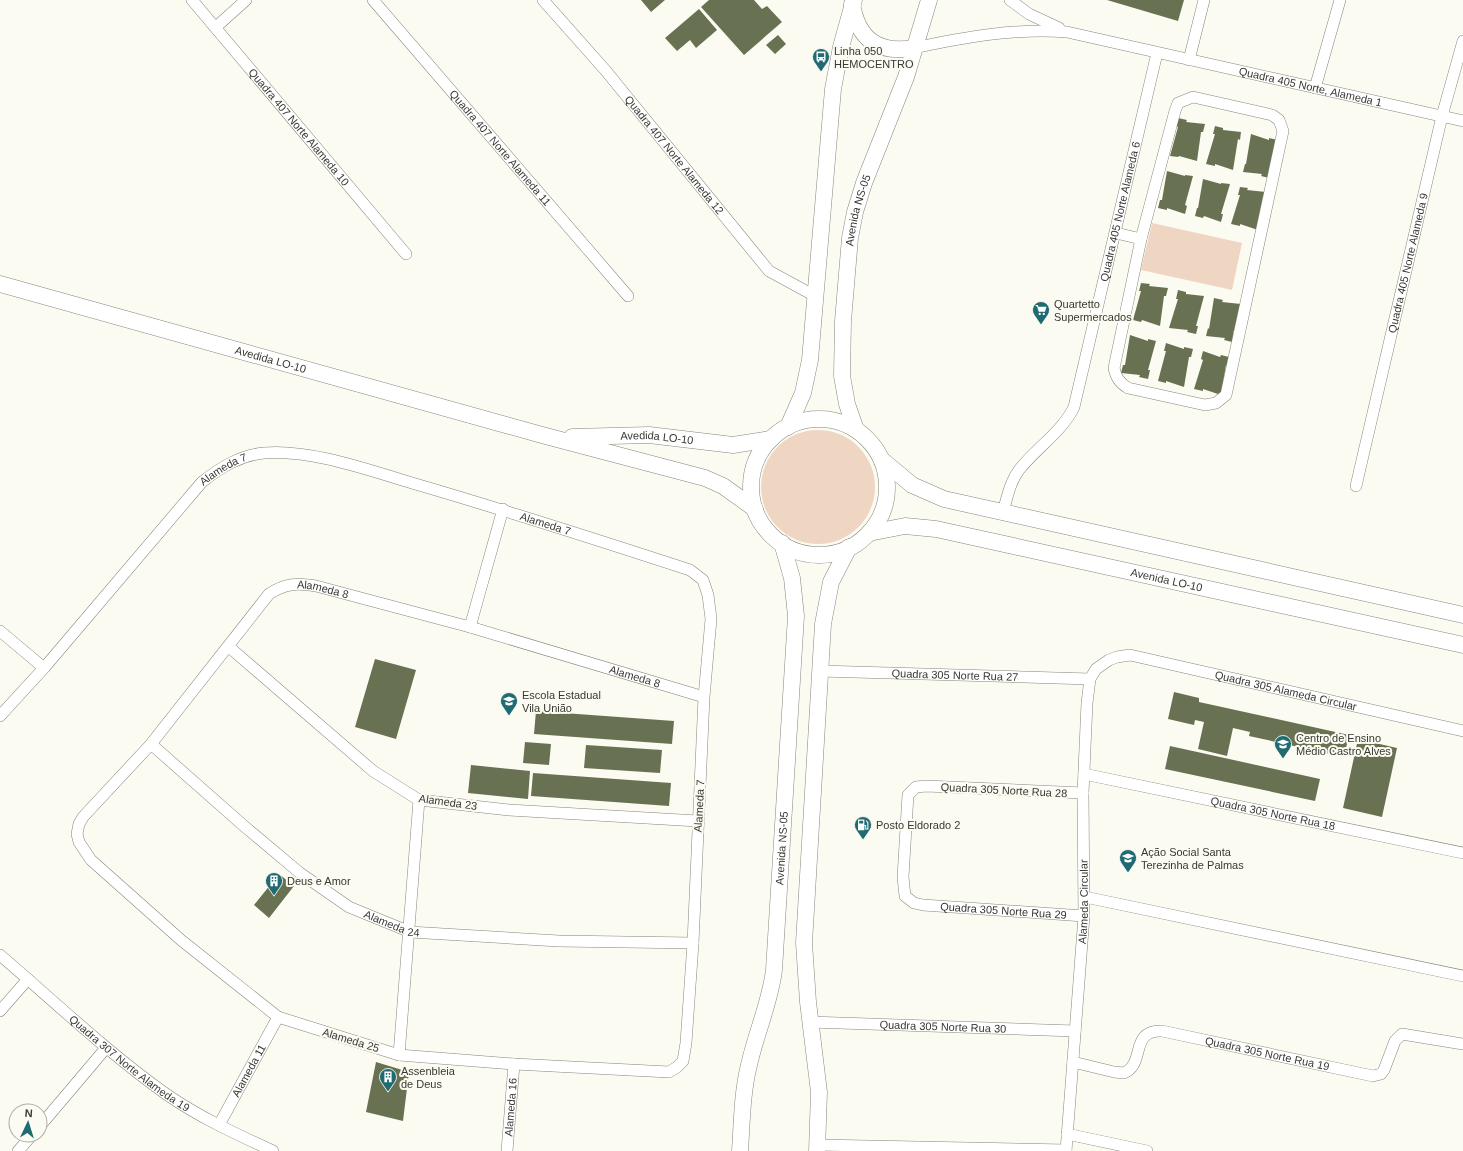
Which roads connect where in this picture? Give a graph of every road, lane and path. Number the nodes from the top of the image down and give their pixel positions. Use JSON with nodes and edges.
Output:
{"nodes":[{"id":1,"x":192,"y":0,"type":"edge"},
{"id":2,"x":246,"y":0,"type":"edge"},
{"id":3,"x":373,"y":0,"type":"edge"},
{"id":4,"x":544,"y":0,"type":"edge"},
{"id":5,"x":929,"y":0,"type":"edge"},
{"id":6,"x":1010,"y":0,"type":"edge"},
{"id":7,"x":1204,"y":0,"type":"edge"},
{"id":8,"x":1340,"y":0,"type":"edge"},
{"id":9,"x":851,"y":2,"type":"edge"},
{"id":10,"x":216,"y":27,"type":"junction"},
{"id":11,"x":1067,"y":32,"type":"junction"},
{"id":12,"x":1463,"y":41,"type":"edge"},
{"id":13,"x":914,"y":48,"type":"junction"},
{"id":14,"x":1157,"y":53,"type":"junction"},
{"id":15,"x":1189,"y":60,"type":"junction"},
{"id":16,"x":1315,"y":88,"type":"junction"},
{"id":17,"x":1442,"y":116,"type":"junction"},
{"id":18,"x":1463,"y":121,"type":"edge"},
{"id":19,"x":1116,"y":233,"type":"junction"},
{"id":20,"x":1141,"y":239,"type":"junction"},
{"id":21,"x":406,"y":254,"type":"dead end"},
{"id":22,"x":0,"y":284,"type":"edge"},
{"id":23,"x":628,"y":296,"type":"dead end"},
{"id":24,"x":816,"y":296,"type":"junction"},
{"id":25,"x":788,"y":427,"type":"junction"},
{"id":26,"x":856,"y":430,"type":"junction"},
{"id":27,"x":542,"y":435,"type":"junction"},
{"id":28,"x":771,"y":439,"type":"junction"},
{"id":29,"x":882,"y":460,"type":"junction"},
{"id":30,"x":1356,"y":486,"type":"dead end"},
{"id":31,"x":503,"y":509,"type":"junction"},
{"id":32,"x":755,"y":509,"type":"junction"},
{"id":33,"x":1003,"y":512,"type":"junction"},
{"id":34,"x":869,"y":533,"type":"junction"},
{"id":35,"x":782,"y":543,"type":"junction"},
{"id":36,"x":849,"y":547,"type":"junction"},
{"id":37,"x":1463,"y":615,"type":"edge"},
{"id":38,"x":470,"y":627,"type":"junction"},
{"id":39,"x":0,"y":631,"type":"edge"},
{"id":40,"x":229,"y":646,"type":"junction"},
{"id":41,"x":1463,"y":646,"type":"edge"},
{"id":42,"x":44,"y":668,"type":"junction"},
{"id":43,"x":820,"y":671,"type":"junction"},
{"id":44,"x":1090,"y":679,"type":"junction"},
{"id":45,"x":704,"y":697,"type":"junction"},
{"id":46,"x":0,"y":716,"type":"edge"},
{"id":47,"x":1463,"y":731,"type":"edge"},
{"id":48,"x":151,"y":744,"type":"junction"},
{"id":49,"x":1084,"y":774,"type":"junction"},
{"id":50,"x":1083,"y":793,"type":"junction"},
{"id":51,"x":419,"y":800,"type":"junction"},
{"id":52,"x":698,"y":821,"type":"junction"},
{"id":53,"x":1463,"y":853,"type":"edge"},
{"id":54,"x":91,"y":860,"type":"joint"},
{"id":55,"x":1085,"y":897,"type":"junction"},
{"id":56,"x":923,"y":905,"type":"joint"},
{"id":57,"x":1084,"y":916,"type":"junction"},
{"id":58,"x":410,"y":932,"type":"junction"},
{"id":59,"x":693,"y":943,"type":"junction"},
{"id":60,"x":0,"y":955,"type":"edge"},
{"id":61,"x":1463,"y":976,"type":"edge"},
{"id":62,"x":28,"y":979,"type":"junction"},
{"id":63,"x":0,"y":1011,"type":"edge"},
{"id":64,"x":278,"y":1016,"type":"junction"},
{"id":65,"x":810,"y":1022,"type":"junction"},
{"id":66,"x":1075,"y":1031,"type":"junction"},
{"id":67,"x":1463,"y":1044,"type":"edge"},
{"id":68,"x":106,"y":1048,"type":"junction"},
{"id":69,"x":399,"y":1055,"type":"junction"},
{"id":70,"x":1073,"y":1062,"type":"junction"},
{"id":71,"x":514,"y":1064,"type":"junction"},
{"id":72,"x":668,"y":1072,"type":"joint"},
{"id":73,"x":48,"y":1117,"type":"edge"},
{"id":74,"x":219,"y":1125,"type":"junction"},
{"id":75,"x":1067,"y":1134,"type":"junction"},
{"id":76,"x":25,"y":1143,"type":"edge"},
{"id":77,"x":818,"y":1148,"type":"edge"},
{"id":78,"x":18,"y":1151,"type":"edge"},
{"id":79,"x":273,"y":1151,"type":"edge"},
{"id":80,"x":506,"y":1151,"type":"edge"},
{"id":81,"x":740,"y":1151,"type":"edge"},
{"id":82,"x":1066,"y":1151,"type":"edge"},
{"id":83,"x":1147,"y":1151,"type":"edge"}],
"edges":[{"from":1,"to":10,"type":"street","name":"Quadra 407 Norte Alameda 10"},
{"from":2,"to":10,"type":"street"},
{"from":3,"to":23,"type":"street","name":"Quadra 407 Norte Alameda 11"},
{"from":4,"to":24,"type":"street","name":"Quadra 407 Norte Alameda 12"},
{"from":5,"to":13,"type":"street","name":"Avenida NS-05"},
{"from":6,"to":11,"type":"street"},
{"from":7,"to":15,"type":"street"},
{"from":8,"to":16,"type":"street"},
{"from":9,"to":13,"type":"street"},
{"from":9,"to":24,"type":"street","name":"Avenida NS-05"},
{"from":10,"to":21,"type":"street","name":"Quadra 407 Norte Alameda 10"},
{"from":11,"to":13,"type":"street"},
{"from":11,"to":14,"type":"street","name":"Quadra 405 Norte, Alameda 1"},
{"from":12,"to":17,"type":"street","name":"Quadra 405 Norte Alameda 9"},
{"from":13,"to":26,"type":"street","name":"Avenida NS-05"},
{"from":14,"to":15,"type":"street","name":"Quadra 405 Norte, Alameda 1"},
{"from":14,"to":19,"type":"street","name":"Quadra 405 Norte Alameda 6"},
{"from":15,"to":16,"type":"street","name":"Quadra 405 Norte, Alameda 1"},
{"from":16,"to":17,"type":"street","name":"Quadra 405 Norte, Alameda 1"},
{"from":17,"to":18,"type":"street","name":"Quadra 405 Norte, Alameda 1"},
{"from":17,"to":30,"type":"street","name":"Quadra 405 Norte Alameda 9"},
{"from":19,"to":20,"type":"street"},
{"from":19,"to":33,"type":"street","name":"Quadra 405 Norte Alameda 6"},
{"from":20,"to":20,"type":"street"},
{"from":22,"to":27,"type":"street","name":"Avedida LO-10"},
{"from":24,"to":25,"type":"street","name":"Avenida NS-05"},
{"from":25,"to":26,"type":"street","name":"Avenida NS-05"},
{"from":25,"to":28,"type":"street","name":"Avenida NS-05"},
{"from":26,"to":29,"type":"street","name":"Avenida NS-05"},
{"from":27,"to":28,"type":"street","name":"Avedida LO-10"},
{"from":27,"to":32,"type":"street","name":"Avedida LO-10"},
{"from":28,"to":32,"type":"street","name":"Avenida NS-05"},
{"from":29,"to":33,"type":"street"},
{"from":29,"to":34,"type":"street","name":"Avenida NS-05"},
{"from":31,"to":38,"type":"street"},
{"from":31,"to":42,"type":"street","name":"Alameda 7"},
{"from":31,"to":45,"type":"street","name":"Alameda 7"},
{"from":32,"to":35,"type":"street","name":"Avenida NS-05"},
{"from":33,"to":37,"type":"street"},
{"from":34,"to":36,"type":"street","name":"Avenida NS-05"},
{"from":34,"to":41,"type":"street","name":"Avenida LO-10"},
{"from":35,"to":36,"type":"street","name":"Avenida NS-05"},
{"from":35,"to":81,"type":"street","name":"Avenida NS-05"},
{"from":36,"to":43,"type":"street","name":"Avenida NS-05"},
{"from":38,"to":40,"type":"street","name":"Alameda 8"},
{"from":38,"to":45,"type":"street","name":"Alameda 8"},
{"from":39,"to":42,"type":"street"},
{"from":40,"to":48,"type":"street","name":"Alameda 8"},
{"from":40,"to":51,"type":"street","name":"Alameda 23"},
{"from":42,"to":46,"type":"street","name":"Alameda 7"},
{"from":43,"to":44,"type":"street","name":"Quadra 305 Norte Rua 27"},
{"from":43,"to":65,"type":"street","name":"Avenida NS-05"},
{"from":44,"to":47,"type":"street","name":"Quadra 305 Alameda Circular"},
{"from":44,"to":49,"type":"street","name":"Alameda Circular"},
{"from":45,"to":52,"type":"street","name":"Alameda 7"},
{"from":48,"to":54,"type":"street","name":"Alameda 8"},
{"from":48,"to":58,"type":"street","name":"Alameda 24"},
{"from":49,"to":50,"type":"street","name":"Alameda Circular"},
{"from":49,"to":53,"type":"street","name":"Quadra 305 Norte Rua 18"},
{"from":50,"to":55,"type":"street","name":"Alameda Circular"},
{"from":50,"to":56,"type":"street","name":"Quadra 305 Norte Rua 28"},
{"from":51,"to":52,"type":"street","name":"Alameda 23"},
{"from":51,"to":58,"type":"street"},
{"from":52,"to":59,"type":"street","name":"Alameda 7"},
{"from":54,"to":64,"type":"street","name":"Alameda 25"},
{"from":55,"to":57,"type":"street","name":"Alameda Circular"},
{"from":55,"to":61,"type":"street"},
{"from":56,"to":57,"type":"street","name":"Quadra 305 Norte Rua 29"},
{"from":57,"to":66,"type":"street","name":"Alameda Circular"},
{"from":58,"to":59,"type":"street","name":"Alameda 24"},
{"from":58,"to":69,"type":"street"},
{"from":59,"to":72,"type":"street","name":"Alameda 7"},
{"from":60,"to":62,"type":"street","name":"Quadra 307 Norte Alameda 19"},
{"from":62,"to":63,"type":"street"},
{"from":62,"to":68,"type":"street","name":"Quadra 307 Norte Alameda 19"},
{"from":64,"to":69,"type":"street","name":"Alameda 25"},
{"from":64,"to":74,"type":"street","name":"Alameda 11"},
{"from":65,"to":66,"type":"street","name":"Quadra 305 Norte Rua 30"},
{"from":65,"to":77,"type":"street","name":"Avenida NS-05"},
{"from":66,"to":70,"type":"street","name":"Alameda Circular"},
{"from":67,"to":70,"type":"street","name":"Quadra 305 Norte Rua 19"},
{"from":68,"to":73,"type":"street"},
{"from":68,"to":74,"type":"street","name":"Quadra 307 Norte Alameda 19"},
{"from":69,"to":71,"type":"street","name":"Alameda 25"},
{"from":70,"to":75,"type":"street","name":"Alameda Circular"},
{"from":71,"to":72,"type":"street","name":"Alameda 25"},
{"from":71,"to":80,"type":"street","name":"Alameda 16"},
{"from":74,"to":79,"type":"street","name":"Quadra 307 Norte Alameda 19"},
{"from":75,"to":82,"type":"street","name":"Alameda Circular"},
{"from":75,"to":83,"type":"street"},
{"from":76,"to":78,"type":"street"},
{"from":77,"to":82,"type":"street"}]}
